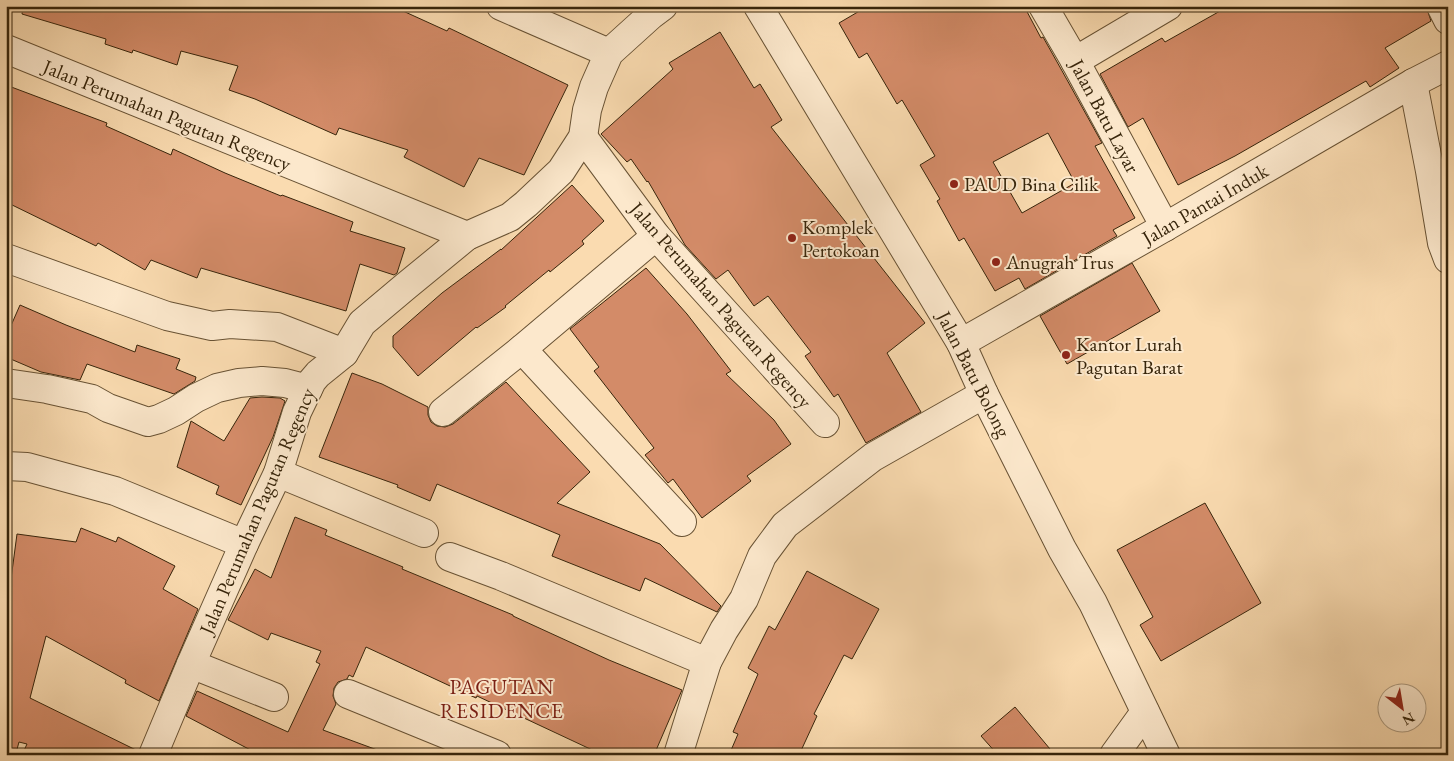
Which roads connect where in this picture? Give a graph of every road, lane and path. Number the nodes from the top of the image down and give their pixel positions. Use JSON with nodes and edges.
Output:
{"nodes":[{"id":1,"x":500,"y":6,"type":"edge"},
{"id":2,"x":663,"y":6,"type":"edge"},
{"id":3,"x":758,"y":6,"type":"edge"},
{"id":4,"x":1043,"y":6,"type":"edge"},
{"id":5,"x":1168,"y":6,"type":"edge"},
{"id":6,"x":1440,"y":6,"type":"edge"},
{"id":7,"x":1448,"y":20,"type":"edge"},
{"id":8,"x":6,"y":50,"type":"edge"},
{"id":9,"x":609,"y":53,"type":"junction"},
{"id":10,"x":1075,"y":61,"type":"junction"},
{"id":11,"x":1448,"y":65,"type":"edge"},
{"id":12,"x":1413,"y":83,"type":"junction"},
{"id":13,"x":583,"y":137,"type":"junction"},
{"id":14,"x":1165,"y":227,"type":"junction"},
{"id":15,"x":467,"y":236,"type":"junction"},
{"id":16,"x":656,"y":236,"type":"junction"},
{"id":17,"x":6,"y":258,"type":"edge"},
{"id":18,"x":1448,"y":259,"type":"edge"},
{"id":19,"x":961,"y":343,"type":"junction"},
{"id":20,"x":522,"y":349,"type":"junction"},
{"id":21,"x":344,"y":353,"type":"junction"},
{"id":22,"x":6,"y":384,"type":"edge"},
{"id":23,"x":308,"y":388,"type":"junction"},
{"id":24,"x":984,"y":394,"type":"junction"},
{"id":25,"x":443,"y":412,"type":"dead end"},
{"id":26,"x":825,"y":424,"type":"dead end"},
{"id":27,"x":6,"y":466,"type":"edge"},
{"id":28,"x":278,"y":473,"type":"junction"},
{"id":29,"x":682,"y":522,"type":"dead end"},
{"id":30,"x":424,"y":533,"type":"dead end"},
{"id":31,"x":244,"y":544,"type":"junction"},
{"id":32,"x":450,"y":557,"type":"dead end"},
{"id":33,"x":707,"y":662,"type":"junction"},
{"id":34,"x":191,"y":664,"type":"junction"},
{"id":35,"x":348,"y":694,"type":"dead end"},
{"id":36,"x":274,"y":697,"type":"dead end"},
{"id":37,"x":1145,"y":712,"type":"junction"},
{"id":38,"x":153,"y":755,"type":"edge"},
{"id":39,"x":497,"y":755,"type":"edge"},
{"id":40,"x":678,"y":755,"type":"edge"},
{"id":41,"x":1114,"y":755,"type":"edge"},
{"id":42,"x":1166,"y":755,"type":"edge"}],
"edges":[{"from":1,"to":9,"type":"street"},
{"from":2,"to":9,"type":"street","name":"Jalan Perumahan Pagutan Regency"},
{"from":3,"to":19,"type":"street","name":"Jalan Batu Bolong"},
{"from":4,"to":10,"type":"street","name":"Jalan Batu Layar"},
{"from":5,"to":10,"type":"street"},
{"from":6,"to":7,"type":"street"},
{"from":8,"to":15,"type":"street","name":"Jalan Perumahan Pagutan Regency"},
{"from":9,"to":13,"type":"street","name":"Jalan Perumahan Pagutan Regency"},
{"from":10,"to":14,"type":"street","name":"Jalan Batu Layar"},
{"from":11,"to":12,"type":"street","name":"Jalan Pantai Induk"},
{"from":12,"to":14,"type":"street","name":"Jalan Pantai Induk"},
{"from":12,"to":18,"type":"street"},
{"from":13,"to":15,"type":"street","name":"Jalan Perumahan Pagutan Regency"},
{"from":13,"to":16,"type":"street","name":"Jalan Perumahan Pagutan Regency"},
{"from":14,"to":19,"type":"street","name":"Jalan Pantai Induk"},
{"from":15,"to":21,"type":"street","name":"Jalan Perumahan Pagutan Regency"},
{"from":16,"to":20,"type":"street"},
{"from":16,"to":26,"type":"street","name":"Jalan Perumahan Pagutan Regency"},
{"from":17,"to":21,"type":"street"},
{"from":19,"to":24,"type":"street","name":"Jalan Batu Bolong"},
{"from":20,"to":25,"type":"street"},
{"from":20,"to":29,"type":"street"},
{"from":21,"to":23,"type":"street","name":"Jalan Perumahan Pagutan Regency"},
{"from":22,"to":23,"type":"street"},
{"from":23,"to":28,"type":"street","name":"Jalan Perumahan Pagutan Regency"},
{"from":24,"to":33,"type":"street"},
{"from":24,"to":37,"type":"street","name":"Jalan Batu Bolong"},
{"from":27,"to":31,"type":"street"},
{"from":28,"to":30,"type":"street"},
{"from":28,"to":31,"type":"street","name":"Jalan Perumahan Pagutan Regency"},
{"from":31,"to":34,"type":"street","name":"Jalan Perumahan Pagutan Regency"},
{"from":32,"to":33,"type":"street"},
{"from":33,"to":40,"type":"street"},
{"from":34,"to":36,"type":"street"},
{"from":34,"to":38,"type":"street","name":"Jalan Perumahan Pagutan Regency"},
{"from":35,"to":39,"type":"street"},
{"from":37,"to":41,"type":"street"},
{"from":37,"to":42,"type":"street","name":"Jalan Batu Bolong"}]}
